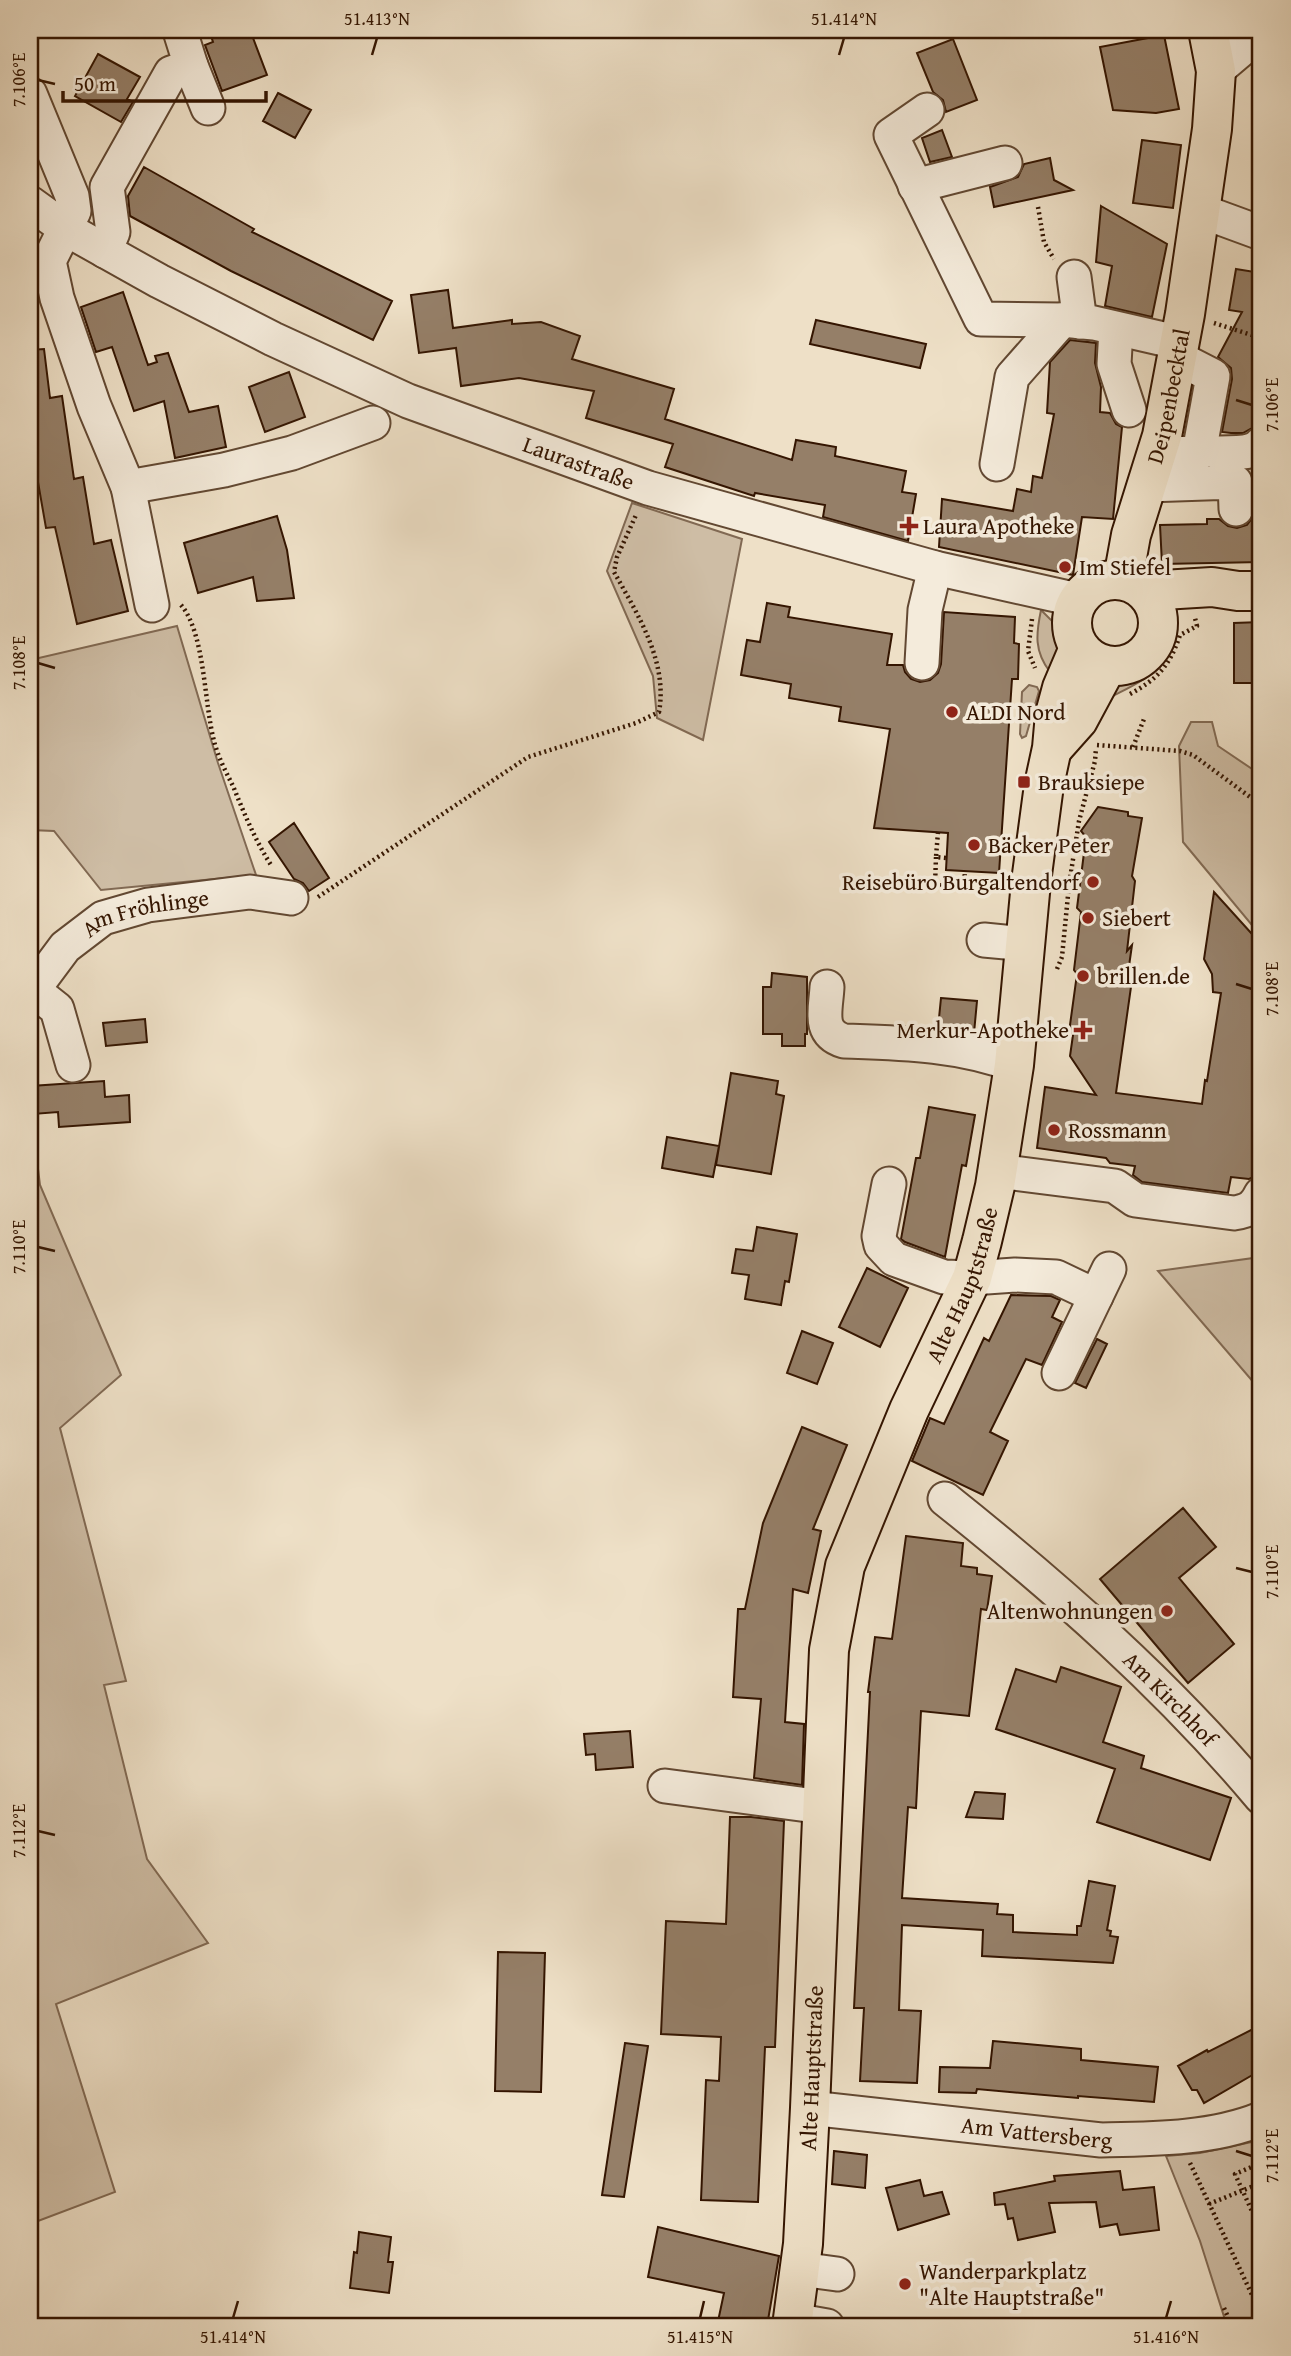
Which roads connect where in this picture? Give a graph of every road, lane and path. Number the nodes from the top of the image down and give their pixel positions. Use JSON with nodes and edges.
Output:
{"nodes":[{"id":1,"x":1208,"y":30,"type":"edge"},
{"id":2,"x":1257,"y":30,"type":"edge"},
{"id":3,"x":180,"y":31,"type":"edge"},
{"id":4,"x":191,"y":65,"type":"junction"},
{"id":5,"x":1216,"y":71,"type":"junction"},
{"id":6,"x":30,"y":94,"type":"edge"},
{"id":7,"x":208,"y":108,"type":"dead end"},
{"id":8,"x":927,"y":110,"type":"dead end"},
{"id":9,"x":1006,"y":163,"type":"dead end"},
{"id":10,"x":915,"y":186,"type":"junction"},
{"id":11,"x":30,"y":203,"type":"edge"},
{"id":12,"x":1038,"y":207,"type":"dead end"},
{"id":13,"x":1200,"y":211,"type":"junction"},
{"id":14,"x":66,"y":229,"type":"junction"},
{"id":15,"x":1261,"y":233,"type":"edge"},
{"id":16,"x":105,"y":251,"type":"junction"},
{"id":17,"x":1074,"y":277,"type":"joint"},
{"id":18,"x":1071,"y":321,"type":"junction"},
{"id":19,"x":1116,"y":328,"type":"junction"},
{"id":20,"x":1261,"y":338,"type":"edge"},
{"id":21,"x":1189,"y":340,"type":"junction"},
{"id":22,"x":1129,"y":410,"type":"dead end"},
{"id":23,"x":373,"y":423,"type":"dead end"},
{"id":24,"x":1261,"y":444,"type":"edge"},
{"id":25,"x":1209,"y":453,"type":"junction"},
{"id":26,"x":997,"y":464,"type":"dead end"},
{"id":27,"x":1152,"y":469,"type":"junction"},
{"id":28,"x":128,"y":487,"type":"junction"},
{"id":29,"x":648,"y":488,"type":"junction"},
{"id":30,"x":1236,"y":509,"type":"dead end"},
{"id":31,"x":935,"y":568,"type":"junction"},
{"id":32,"x":1134,"y":585,"type":"junction"},
{"id":33,"x":1250,"y":591,"type":"edge"},
{"id":34,"x":1078,"y":600,"type":"junction"},
{"id":35,"x":152,"y":605,"type":"joint"},
{"id":36,"x":1197,"y":626,"type":"dead end"},
{"id":37,"x":1159,"y":631,"type":"junction"},
{"id":38,"x":922,"y":663,"type":"dead end"},
{"id":39,"x":1104,"y":670,"type":"junction"},
{"id":40,"x":1144,"y":719,"type":"dead end"},
{"id":41,"x":1097,"y":737,"type":"dead end"},
{"id":42,"x":1096,"y":745,"type":"junction"},
{"id":43,"x":1133,"y":747,"type":"junction"},
{"id":44,"x":1261,"y":805,"type":"edge"},
{"id":45,"x":938,"y":832,"type":"dead end"},
{"id":46,"x":936,"y":857,"type":"junction"},
{"id":47,"x":947,"y":858,"type":"dead end"},
{"id":48,"x":965,"y":871,"type":"dead end"},
{"id":49,"x":964,"y":887,"type":"junction"},
{"id":50,"x":1009,"y":890,"type":"dead end"},
{"id":51,"x":303,"y":899,"type":"junction"},
{"id":52,"x":984,"y":940,"type":"dead end"},
{"id":53,"x":1026,"y":944,"type":"junction"},
{"id":54,"x":1053,"y":976,"type":"dead end"},
{"id":55,"x":827,"y":986,"type":"dead end"},
{"id":56,"x":32,"y":990,"type":"edge"},
{"id":57,"x":72,"y":1065,"type":"dead end"},
{"id":58,"x":1014,"y":1065,"type":"junction"},
{"id":59,"x":998,"y":1171,"type":"junction"},
{"id":60,"x":889,"y":1184,"type":"dead end"},
{"id":61,"x":1261,"y":1194,"type":"edge"},
{"id":62,"x":972,"y":1278,"type":"junction"},
{"id":63,"x":1059,"y":1373,"type":"dead end"},
{"id":64,"x":945,"y":1499,"type":"dead end"},
{"id":65,"x":665,"y":1786,"type":"dead end"},
{"id":66,"x":1261,"y":1797,"type":"edge"},
{"id":67,"x":823,"y":1807,"type":"junction"},
{"id":68,"x":810,"y":2108,"type":"junction"},
{"id":69,"x":1261,"y":2119,"type":"edge"},
{"id":70,"x":1186,"y":2135,"type":"junction"},
{"id":71,"x":1261,"y":2163,"type":"edge"},
{"id":72,"x":1261,"y":2183,"type":"edge"},
{"id":73,"x":1242,"y":2190,"type":"junction"},
{"id":74,"x":1209,"y":2204,"type":"junction"},
{"id":75,"x":1261,"y":2231,"type":"edge"},
{"id":76,"x":800,"y":2269,"type":"junction"},
{"id":77,"x":837,"y":2274,"type":"dead end"},
{"id":78,"x":1224,"y":2308,"type":"dead end"},
{"id":79,"x":1261,"y":2314,"type":"edge"},
{"id":80,"x":804,"y":2324,"type":"edge"},
{"id":81,"x":1232,"y":2326,"type":"edge"}],
"edges":[{"from":1,"to":5,"type":"main road","name":"Deipenbecktal"},
{"from":2,"to":5,"type":"street"},
{"from":3,"to":4,"type":"street"},
{"from":4,"to":7,"type":"street"},
{"from":4,"to":16,"type":"street"},
{"from":5,"to":13,"type":"main road","name":"Deipenbecktal"},
{"from":6,"to":14,"type":"street"},
{"from":8,"to":10,"type":"street"},
{"from":9,"to":10,"type":"street"},
{"from":10,"to":18,"type":"street"},
{"from":11,"to":14,"type":"street","name":"Laurastraße"},
{"from":12,"to":17,"type":"path"},
{"from":13,"to":15,"type":"street"},
{"from":13,"to":21,"type":"main road","name":"Deipenbecktal"},
{"from":14,"to":16,"type":"street","name":"Laurastraße"},
{"from":14,"to":28,"type":"street"},
{"from":16,"to":29,"type":"street","name":"Laurastraße"},
{"from":17,"to":18,"type":"street"},
{"from":18,"to":19,"type":"street"},
{"from":18,"to":26,"type":"street"},
{"from":19,"to":21,"type":"street"},
{"from":19,"to":22,"type":"street"},
{"from":20,"to":21,"type":"path","name":"Deipenbecktal"},
{"from":21,"to":25,"type":"street"},
{"from":21,"to":27,"type":"main road","name":"Deipenbecktal"},
{"from":23,"to":28,"type":"street"},
{"from":24,"to":25,"type":"street"},
{"from":25,"to":27,"type":"street"},
{"from":27,"to":30,"type":"street"},
{"from":27,"to":32,"type":"main road","name":"Deipenbecktal"},
{"from":28,"to":35,"type":"street"},
{"from":29,"to":31,"type":"street","name":"Laurastraße"},
{"from":29,"to":51,"type":"path"},
{"from":31,"to":34,"type":"street","name":"Laurastraße"},
{"from":31,"to":38,"type":"street"},
{"from":32,"to":33,"type":"main road"},
{"from":32,"to":34,"type":"main road"},
{"from":32,"to":37,"type":"main road"},
{"from":33,"to":37,"type":"main road"},
{"from":34,"to":39,"type":"main road"},
{"from":35,"to":51,"type":"path"},
{"from":36,"to":39,"type":"path"},
{"from":37,"to":39,"type":"main road"},
{"from":39,"to":53,"type":"main road","name":"Alte Hauptstraße"},
{"from":40,"to":43,"type":"path"},
{"from":41,"to":42,"type":"path"},
{"from":42,"to":43,"type":"path"},
{"from":42,"to":54,"type":"path"},
{"from":43,"to":44,"type":"path"},
{"from":45,"to":46,"type":"path"},
{"from":46,"to":47,"type":"path"},
{"from":46,"to":49,"type":"path"},
{"from":48,"to":49,"type":"path"},
{"from":49,"to":50,"type":"path"},
{"from":51,"to":56,"type":"street","name":"Am Fröhlinge"},
{"from":52,"to":53,"type":"street"},
{"from":53,"to":58,"type":"main road","name":"Alte Hauptstraße"},
{"from":55,"to":58,"type":"street"},
{"from":56,"to":57,"type":"street"},
{"from":58,"to":59,"type":"main road","name":"Alte Hauptstraße"},
{"from":59,"to":61,"type":"street"},
{"from":59,"to":62,"type":"main road","name":"Alte Hauptstraße"},
{"from":60,"to":62,"type":"street"},
{"from":62,"to":63,"type":"street"},
{"from":62,"to":67,"type":"main road","name":"Alte Hauptstraße"},
{"from":64,"to":66,"type":"street","name":"Am Kirchhof"},
{"from":65,"to":67,"type":"street"},
{"from":67,"to":68,"type":"main road","name":"Alte Hauptstraße"},
{"from":68,"to":70,"type":"street","name":"Am Vattersberg"},
{"from":68,"to":76,"type":"main road","name":"Alte Hauptstraße"},
{"from":69,"to":70,"type":"street","name":"Am Vattersberg"},
{"from":70,"to":74,"type":"path"},
{"from":71,"to":73,"type":"path"},
{"from":72,"to":73,"type":"path"},
{"from":73,"to":74,"type":"path"},
{"from":73,"to":75,"type":"path"},
{"from":74,"to":79,"type":"path"},
{"from":76,"to":77,"type":"street"},
{"from":76,"to":80,"type":"main road","name":"Alte Hauptstraße"},
{"from":78,"to":81,"type":"path"}]}
